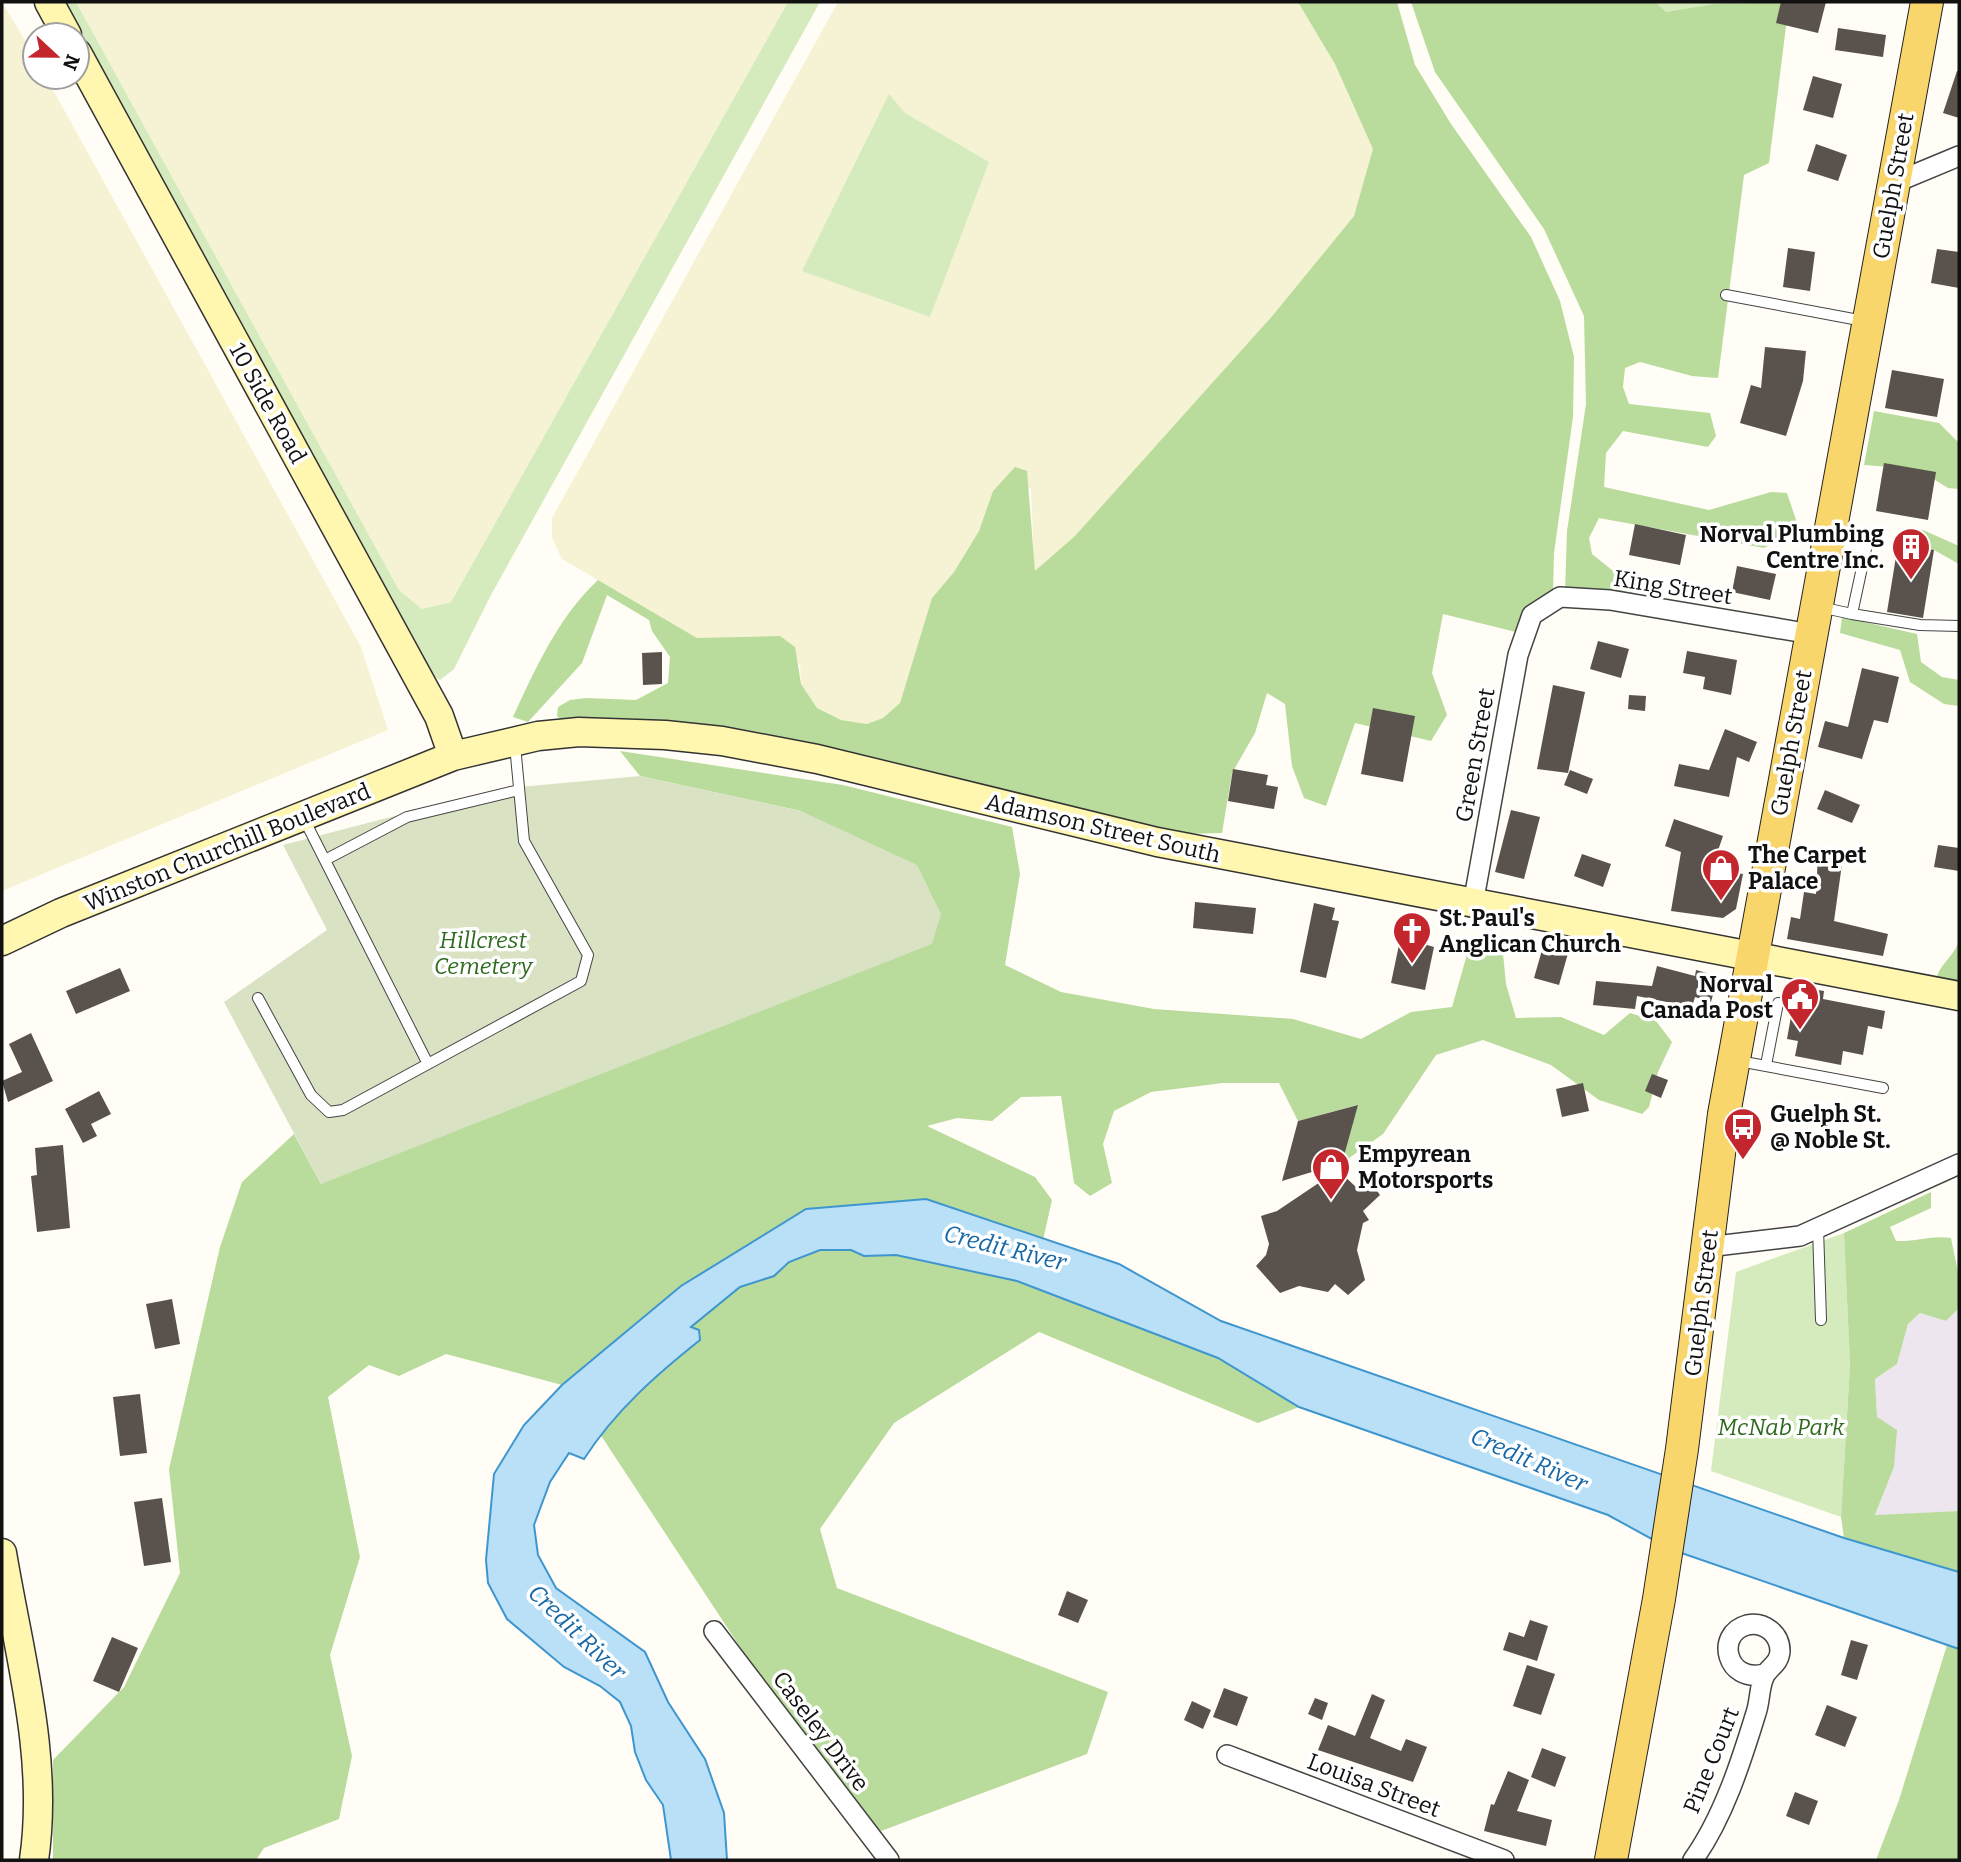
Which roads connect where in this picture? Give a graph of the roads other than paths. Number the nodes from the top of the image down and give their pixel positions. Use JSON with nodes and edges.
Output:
{"nodes":[{"id":1,"x":49,"y":2,"type":"edge"},
{"id":2,"x":1927,"y":2,"type":"edge"},
{"id":3,"x":59,"y":21,"type":"edge"},
{"id":4,"x":91,"y":79,"type":"edge"},
{"id":5,"x":1959,"y":156,"type":"edge"},
{"id":6,"x":1894,"y":183,"type":"junction"},
{"id":7,"x":1726,"y":295,"type":"dead end"},
{"id":8,"x":1868,"y":322,"type":"junction"},
{"id":9,"x":1828,"y":543,"type":"junction"},
{"id":10,"x":1852,"y":614,"type":"junction"},
{"id":11,"x":1532,"y":615,"type":"joint"},
{"id":12,"x":1814,"y":620,"type":"junction"},
{"id":13,"x":1959,"y":626,"type":"edge"},
{"id":14,"x":515,"y":741,"type":"junction"},
{"id":15,"x":453,"y":756,"type":"junction"},
{"id":16,"x":519,"y":790,"type":"junction"},
{"id":17,"x":303,"y":817,"type":"junction"},
{"id":18,"x":325,"y":860,"type":"junction"},
{"id":19,"x":1473,"y":904,"type":"junction"},
{"id":20,"x":2,"y":941,"type":"edge"},
{"id":21,"x":1753,"y":956,"type":"junction"},
{"id":22,"x":1959,"y":996,"type":"edge"},
{"id":23,"x":258,"y":998,"type":"dead end"},
{"id":24,"x":1778,"y":1003,"type":"dead end"},
{"id":25,"x":1733,"y":1060,"type":"junction"},
{"id":26,"x":428,"y":1064,"type":"junction"},
{"id":27,"x":1766,"y":1065,"type":"junction"},
{"id":28,"x":1883,"y":1088,"type":"dead end"},
{"id":29,"x":1959,"y":1164,"type":"edge"},
{"id":30,"x":1818,"y":1228,"type":"junction"},
{"id":31,"x":1707,"y":1247,"type":"junction"},
{"id":32,"x":1821,"y":1320,"type":"dead end"},
{"id":33,"x":2,"y":1553,"type":"edge"},
{"id":34,"x":714,"y":1631,"type":"dead end"},
{"id":35,"x":1765,"y":1674,"type":"dead end"},
{"id":36,"x":1227,"y":1755,"type":"dead end"},
{"id":37,"x":34,"y":1860,"type":"edge"},
{"id":38,"x":889,"y":1860,"type":"edge"},
{"id":39,"x":1504,"y":1860,"type":"edge"},
{"id":40,"x":1611,"y":1860,"type":"edge"},
{"id":41,"x":1693,"y":1860,"type":"edge"}],
"edges":[{"from":1,"to":3,"type":"main road"},
{"from":2,"to":6,"type":"main road","name":"Guelph Street"},
{"from":4,"to":15,"type":"main road","name":"10 Side Road"},
{"from":5,"to":6,"type":"street"},
{"from":6,"to":8,"type":"main road","name":"Guelph Street"},
{"from":7,"to":8,"type":"lane"},
{"from":8,"to":9,"type":"main road","name":"Guelph Street"},
{"from":9,"to":10,"type":"lane"},
{"from":9,"to":12,"type":"main road","name":"Guelph Street"},
{"from":10,"to":12,"type":"lane"},
{"from":10,"to":13,"type":"lane"},
{"from":11,"to":12,"type":"street","name":"King Street"},
{"from":11,"to":19,"type":"street","name":"Green Street"},
{"from":12,"to":21,"type":"main road","name":"Guelph Street"},
{"from":14,"to":15,"type":"main road","name":"Adamson Street South"},
{"from":14,"to":16,"type":"lane"},
{"from":14,"to":19,"type":"main road","name":"Adamson Street South"},
{"from":15,"to":17,"type":"main road","name":"Winston Churchill Boulevard"},
{"from":16,"to":18,"type":"lane"},
{"from":16,"to":26,"type":"lane"},
{"from":17,"to":18,"type":"lane"},
{"from":17,"to":20,"type":"main road","name":"Winston Churchill Boulevard"},
{"from":18,"to":26,"type":"lane"},
{"from":19,"to":21,"type":"main road","name":"Adamson Street South"},
{"from":21,"to":22,"type":"main road","name":"Adamson Street South"},
{"from":21,"to":25,"type":"main road","name":"Guelph Street"},
{"from":23,"to":26,"type":"lane"},
{"from":24,"to":27,"type":"lane"},
{"from":25,"to":27,"type":"lane"},
{"from":25,"to":31,"type":"main road","name":"Guelph Street"},
{"from":27,"to":28,"type":"lane"},
{"from":29,"to":30,"type":"street"},
{"from":30,"to":31,"type":"street"},
{"from":30,"to":32,"type":"lane"},
{"from":31,"to":40,"type":"main road","name":"Guelph Street"},
{"from":33,"to":37,"type":"main road"},
{"from":34,"to":38,"type":"street","name":"Caseley Drive"},
{"from":35,"to":41,"type":"street","name":"Pine Court"},
{"from":36,"to":39,"type":"street","name":"Louisa Street"}]}
